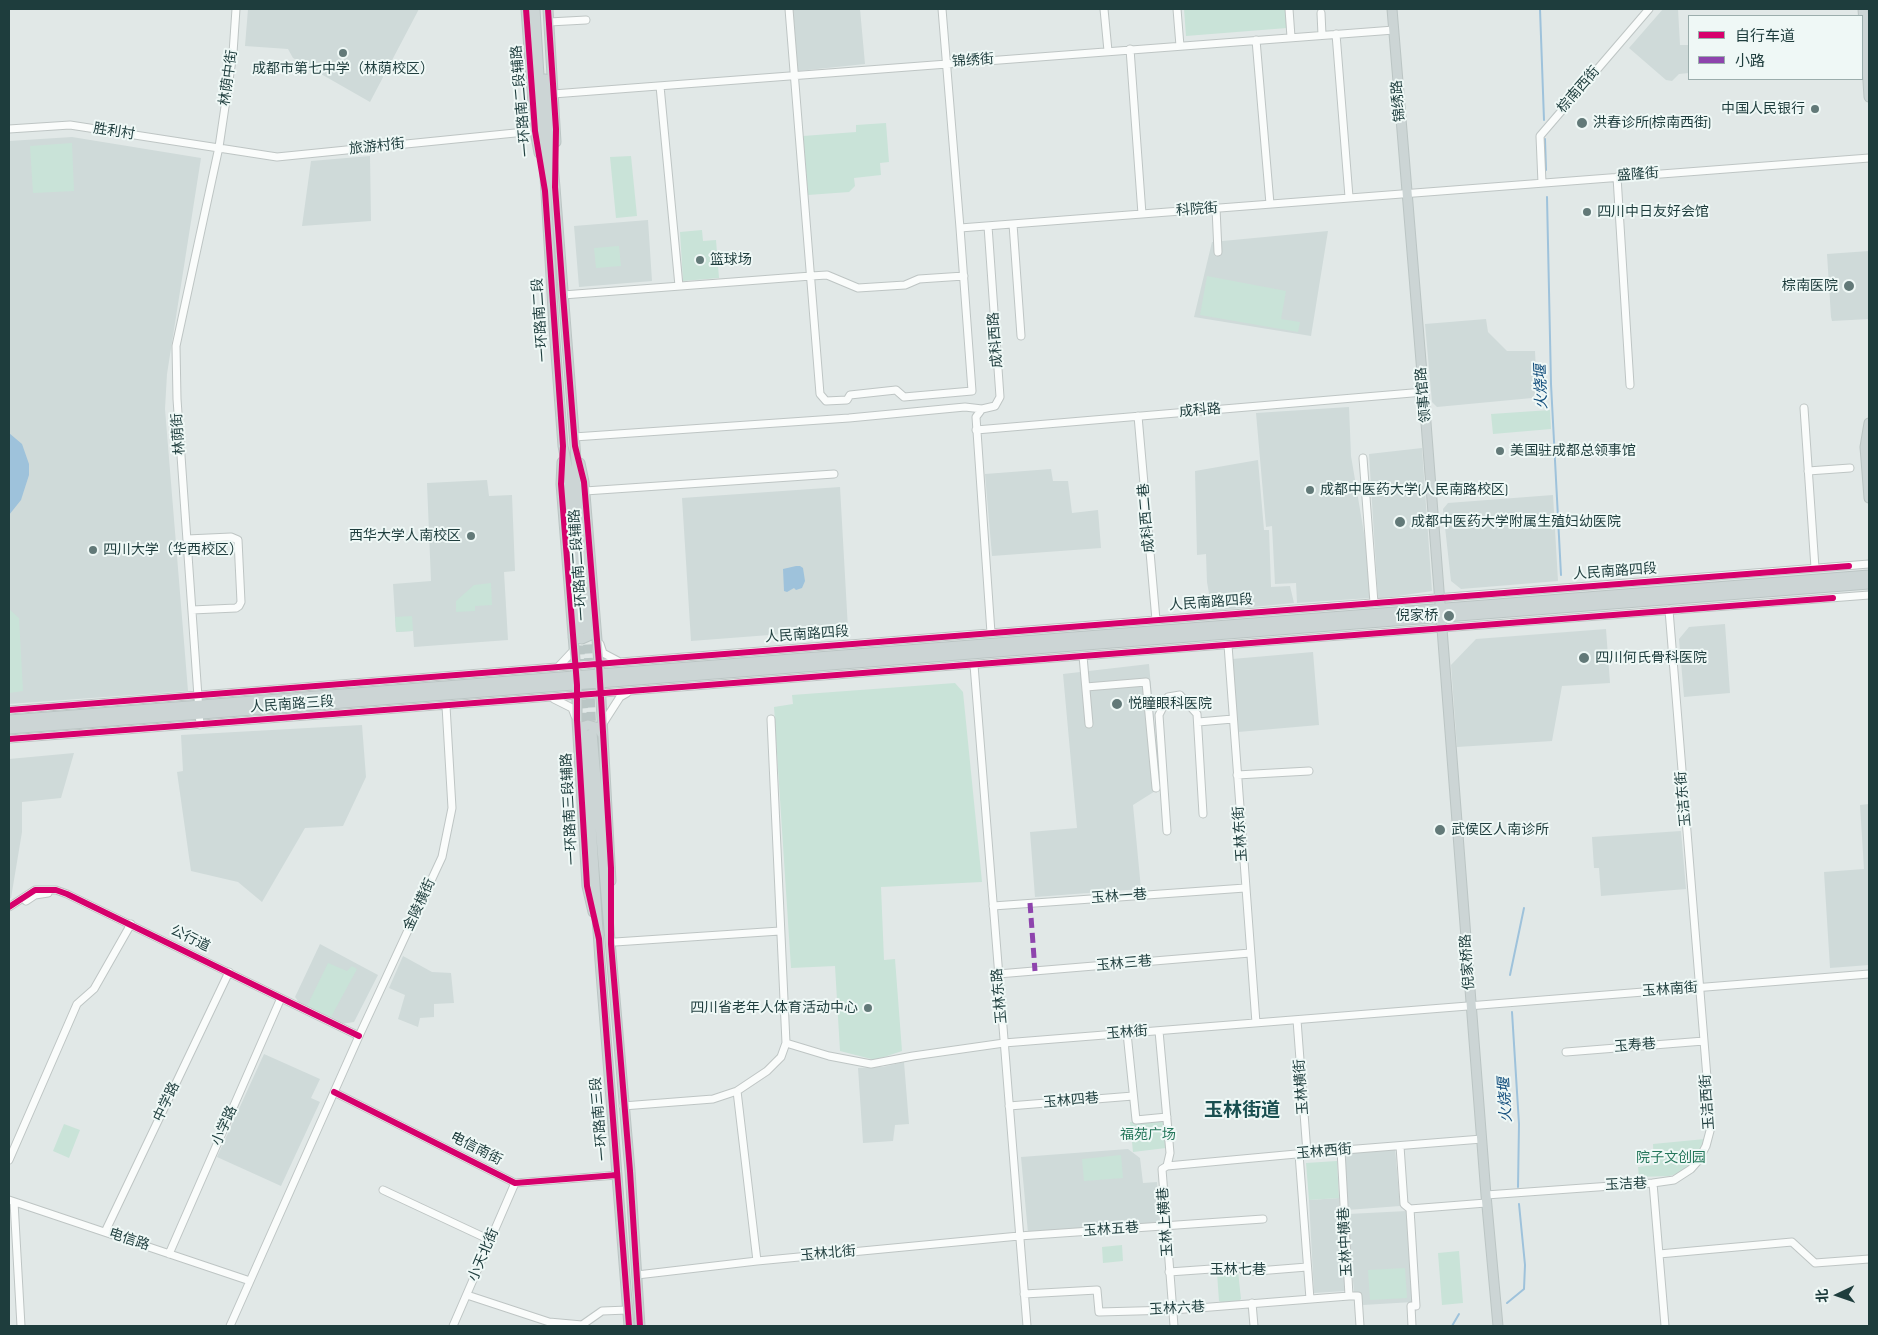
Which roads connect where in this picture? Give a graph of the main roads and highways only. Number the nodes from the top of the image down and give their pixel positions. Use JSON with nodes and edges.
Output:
{"nodes":[{"id":1,"x":526,"y":9,"type":"edge"},
{"id":2,"x":535,"y":9,"type":"edge"},
{"id":3,"x":540,"y":9,"type":"edge"},
{"id":4,"x":548,"y":9,"type":"edge"},
{"id":5,"x":1392,"y":9,"type":"edge"},
{"id":6,"x":1863,"y":9,"type":"edge"},
{"id":7,"x":1869,"y":97,"type":"edge"},
{"id":8,"x":555,"y":187,"type":"junction"},
{"id":9,"x":545,"y":192,"type":"junction"},
{"id":10,"x":1406,"y":193,"type":"joint"},
{"id":11,"x":1869,"y":423,"type":"edge"},
{"id":12,"x":574,"y":441,"type":"junction"},
{"id":13,"x":563,"y":446,"type":"joint"},
{"id":14,"x":1869,"y":498,"type":"edge"},
{"id":15,"x":1866,"y":580,"type":"edge"},
{"id":16,"x":1440,"y":598,"type":"joint"},
{"id":17,"x":1441,"y":613,"type":"junction"},
{"id":18,"x":586,"y":633,"type":"junction"},
{"id":19,"x":599,"y":679,"type":"junction"},
{"id":20,"x":576,"y":680,"type":"junction"},
{"id":21,"x":199,"y":710,"type":"junction"},
{"id":22,"x":9,"y":720,"type":"edge"},
{"id":23,"x":9,"y":729,"type":"edge"},
{"id":24,"x":602,"y":730,"type":"junction"},
{"id":25,"x":585,"y":734,"type":"junction"},
{"id":26,"x":599,"y":939,"type":"joint"},
{"id":27,"x":613,"y":943,"type":"junction"},
{"id":28,"x":638,"y":1302,"type":"junction"},
{"id":29,"x":628,"y":1306,"type":"junction"},
{"id":30,"x":629,"y":1326,"type":"edge"},
{"id":31,"x":640,"y":1326,"type":"edge"},
{"id":32,"x":1498,"y":1326,"type":"edge"}],
"edges":[{"from":1,"to":9,"type":"main road","name":"一环路南二段辅路"},
{"from":2,"to":9,"type":"main road"},
{"from":3,"to":8,"type":"main road"},
{"from":4,"to":8,"type":"main road","name":"一环路南二段辅路"},
{"from":5,"to":10,"type":"main road","name":"锦绣路"},
{"from":6,"to":7,"type":"main road"},
{"from":8,"to":12,"type":"main road","name":"一环路南二段"},
{"from":9,"to":13,"type":"main road","name":"一环路南二段"},
{"from":10,"to":16,"type":"main road","name":"领事馆路"},
{"from":11,"to":14,"type":"main road"},
{"from":12,"to":18,"type":"main road","name":"一环路南二段"},
{"from":12,"to":18,"type":"main road","name":"一环路南二段辅路"},
{"from":13,"to":18,"type":"main road","name":"一环路南二段辅路"},
{"from":15,"to":17,"type":"main road","name":"人民南路四段"},
{"from":16,"to":17,"type":"main road","name":"倪家桥路"},
{"from":17,"to":19,"type":"main road","name":"人民南路四段"},
{"from":17,"to":32,"type":"main road","name":"倪家桥路"},
{"from":18,"to":19,"type":"main road","name":"一环路南二段辅路"},
{"from":18,"to":20,"type":"main road","name":"一环路南二段辅路"},
{"from":19,"to":20,"type":"main road","name":"人民南路三段"},
{"from":19,"to":24,"type":"main road"},
{"from":20,"to":21,"type":"main road","name":"人民南路三段"},
{"from":20,"to":25,"type":"main road","name":"一环路南三段辅路"},
{"from":21,"to":22,"type":"main road","name":"人民南路三段"},
{"from":21,"to":23,"type":"main road","name":"人民南路三段"},
{"from":24,"to":25,"type":"main road"},
{"from":24,"to":27,"type":"main road"},
{"from":25,"to":26,"type":"main road","name":"一环路南三段辅路"},
{"from":25,"to":27,"type":"main road","name":"一环路南三段"},
{"from":26,"to":29,"type":"main road","name":"一环路南三段"},
{"from":27,"to":28,"type":"main road","name":"一环路南三段"},
{"from":28,"to":29,"type":"main road"},
{"from":28,"to":31,"type":"main road","name":"一环路南三段"},
{"from":29,"to":30,"type":"main road","name":"一环路南三段"}]}
